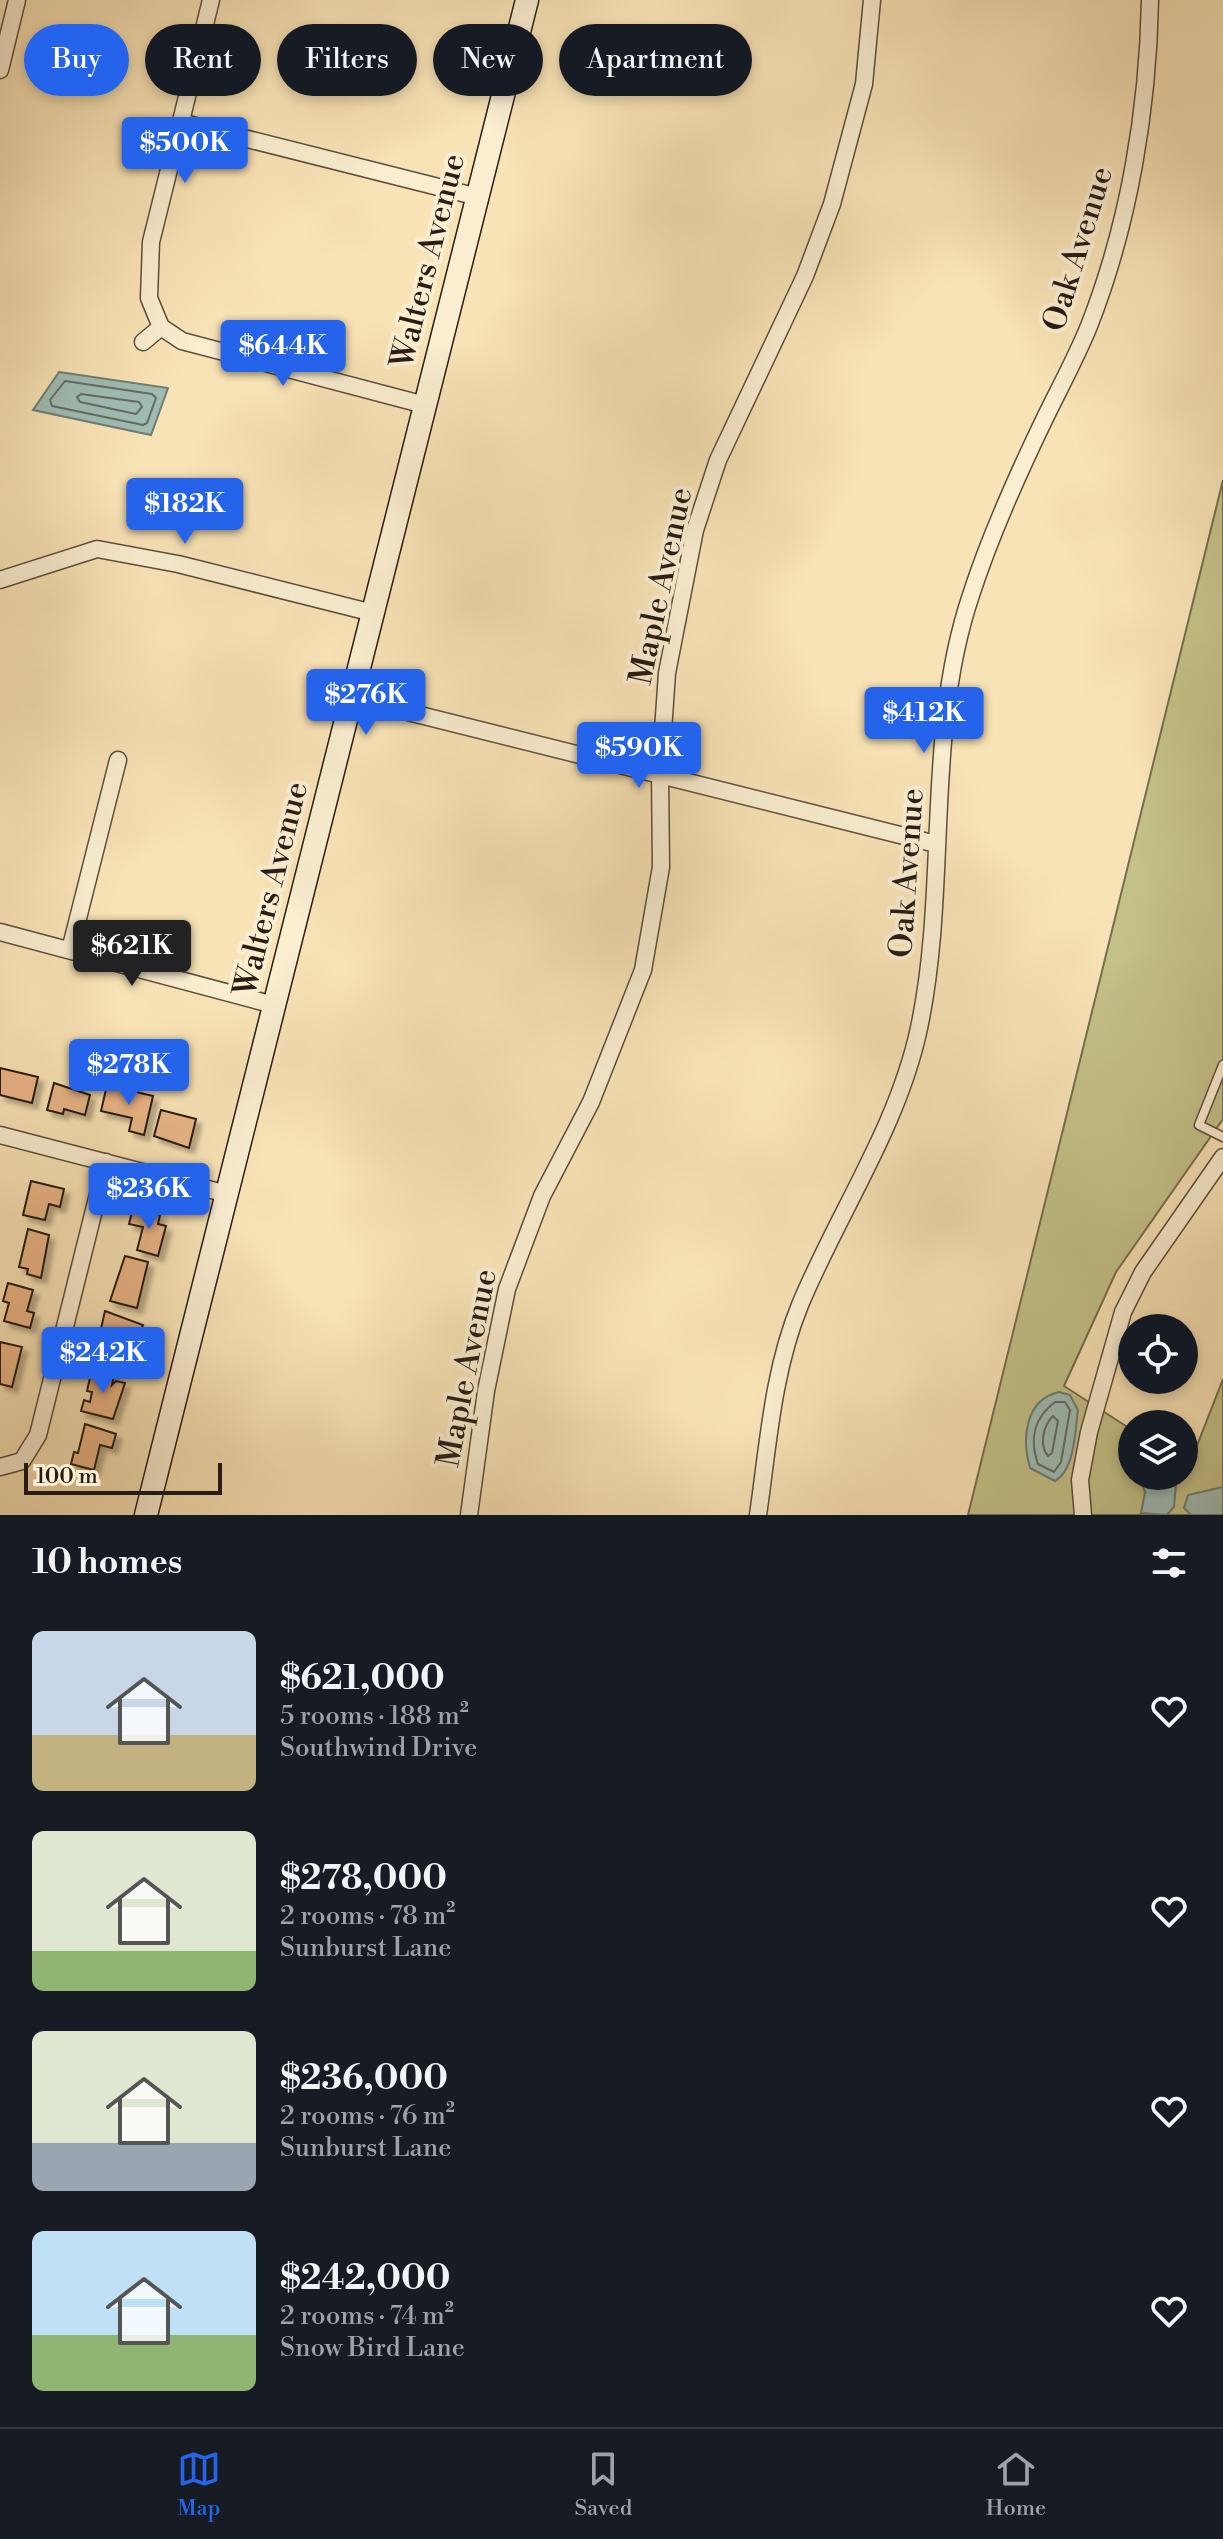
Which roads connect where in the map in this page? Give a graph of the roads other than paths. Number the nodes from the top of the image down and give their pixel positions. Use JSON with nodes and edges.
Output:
{"nodes":[{"id":1,"x":17,"y":0,"type":"edge"},
{"id":2,"x":211,"y":0,"type":"edge"},
{"id":3,"x":527,"y":0,"type":"edge"},
{"id":4,"x":872,"y":0,"type":"edge"},
{"id":5,"x":1150,"y":0,"type":"edge"},
{"id":6,"x":0,"y":70,"type":"edge"},
{"id":7,"x":180,"y":122,"type":"junction"},
{"id":8,"x":478,"y":197,"type":"junction"},
{"id":9,"x":161,"y":327,"type":"junction"},
{"id":10,"x":143,"y":342,"type":"dead end"},
{"id":11,"x":425,"y":405,"type":"junction"},
{"id":12,"x":0,"y":580,"type":"edge"},
{"id":13,"x":373,"y":613,"type":"junction"},
{"id":14,"x":352,"y":698,"type":"junction"},
{"id":15,"x":118,"y":760,"type":"dead end"},
{"id":16,"x":660,"y":774,"type":"junction"},
{"id":17,"x":936,"y":844,"type":"junction"},
{"id":18,"x":0,"y":932,"type":"edge"},
{"id":19,"x":70,"y":950,"type":"junction"},
{"id":20,"x":274,"y":1005,"type":"junction"},
{"id":21,"x":1223,"y":1065,"type":"edge"},
{"id":22,"x":0,"y":1135,"type":"edge"},
{"id":23,"x":1223,"y":1137,"type":"edge"},
{"id":24,"x":1223,"y":1157,"type":"edge"},
{"id":25,"x":106,"y":1162,"type":"junction"},
{"id":26,"x":227,"y":1194,"type":"junction"},
{"id":27,"x":0,"y":1467,"type":"edge"},
{"id":28,"x":146,"y":1515,"type":"edge"},
{"id":29,"x":469,"y":1515,"type":"edge"},
{"id":30,"x":758,"y":1515,"type":"edge"},
{"id":31,"x":1083,"y":1515,"type":"edge"}],
"edges":[{"from":1,"to":6,"type":"street"},
{"from":2,"to":7,"type":"street"},
{"from":3,"to":8,"type":"main road","name":"Walters Avenue"},
{"from":4,"to":16,"type":"street","name":"Maple Avenue"},
{"from":5,"to":17,"type":"street","name":"Oak Avenue"},
{"from":7,"to":8,"type":"street"},
{"from":7,"to":9,"type":"street"},
{"from":8,"to":11,"type":"main road","name":"Walters Avenue"},
{"from":9,"to":10,"type":"street"},
{"from":9,"to":11,"type":"street"},
{"from":11,"to":13,"type":"main road","name":"Walters Avenue"},
{"from":12,"to":13,"type":"street"},
{"from":13,"to":14,"type":"main road","name":"Walters Avenue"},
{"from":14,"to":16,"type":"street"},
{"from":14,"to":20,"type":"main road","name":"Walters Avenue"},
{"from":15,"to":19,"type":"street"},
{"from":16,"to":17,"type":"street"},
{"from":16,"to":29,"type":"street","name":"Maple Avenue"},
{"from":17,"to":30,"type":"street","name":"Oak Avenue"},
{"from":18,"to":19,"type":"street"},
{"from":19,"to":20,"type":"street"},
{"from":20,"to":26,"type":"main road","name":"Walters Avenue"},
{"from":21,"to":23,"type":"lane"},
{"from":22,"to":25,"type":"street"},
{"from":24,"to":31,"type":"street"},
{"from":25,"to":26,"type":"street"},
{"from":25,"to":27,"type":"street"},
{"from":26,"to":28,"type":"main road","name":"Walters Avenue"}]}
